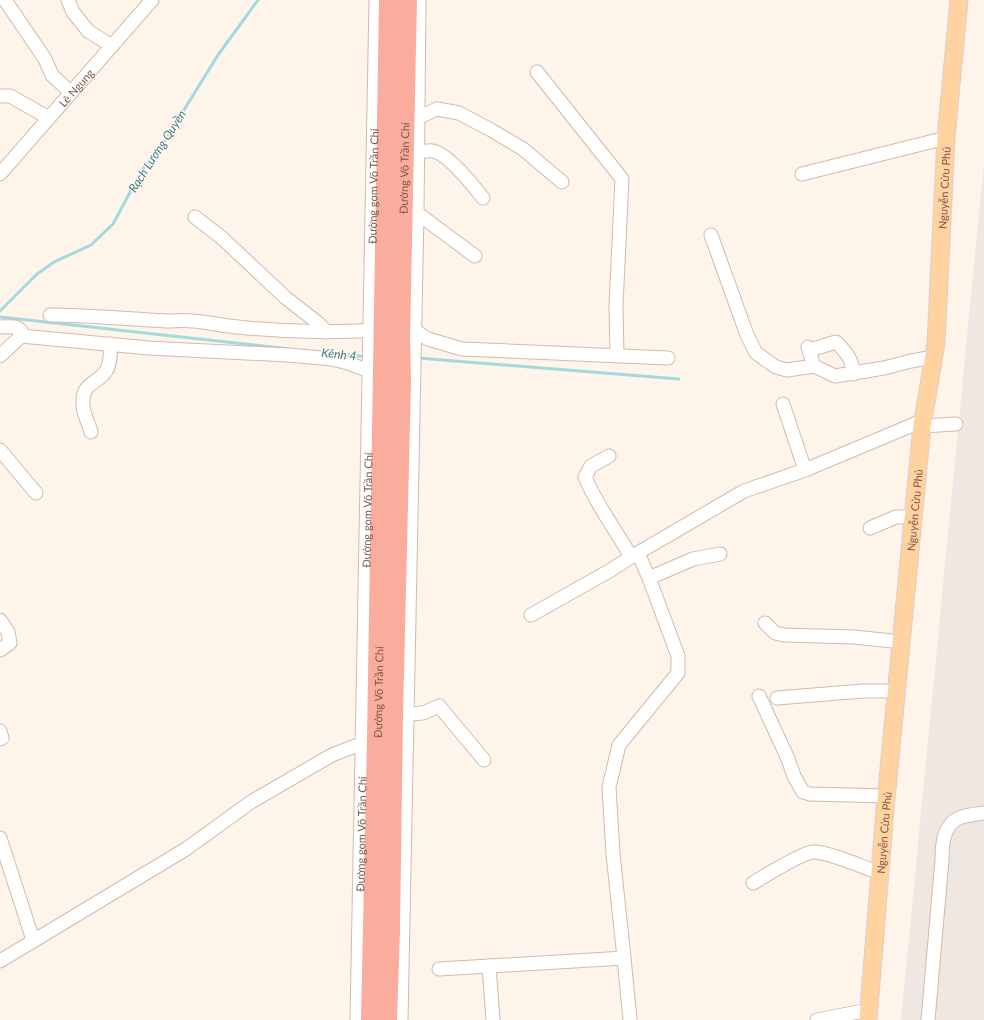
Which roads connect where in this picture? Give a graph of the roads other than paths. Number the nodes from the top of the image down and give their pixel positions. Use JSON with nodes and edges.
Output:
{"nodes":[{"id":1,"x":5,"y":0,"type":"edge"},
{"id":2,"x":68,"y":0,"type":"edge"},
{"id":3,"x":152,"y":0,"type":"edge"},
{"id":4,"x":376,"y":0,"type":"edge"},
{"id":5,"x":389,"y":0,"type":"edge"},
{"id":6,"x":407,"y":0,"type":"edge"},
{"id":7,"x":419,"y":0,"type":"edge"},
{"id":8,"x":959,"y":0,"type":"edge"},
{"id":9,"x":112,"y":46,"type":"junction"},
{"id":10,"x":537,"y":72,"type":"dead end"},
{"id":11,"x":71,"y":93,"type":"junction"},
{"id":12,"x":0,"y":96,"type":"edge"},
{"id":13,"x":49,"y":118,"type":"junction"},
{"id":14,"x":417,"y":118,"type":"junction"},
{"id":15,"x":946,"y":138,"type":"junction"},
{"id":16,"x":417,"y":152,"type":"junction"},
{"id":17,"x":0,"y":174,"type":"edge"},
{"id":18,"x":802,"y":174,"type":"dead end"},
{"id":19,"x":562,"y":182,"type":"dead end"},
{"id":20,"x":483,"y":198,"type":"dead end"},
{"id":21,"x":417,"y":213,"type":"junction"},
{"id":22,"x":195,"y":217,"type":"dead end"},
{"id":23,"x":711,"y":235,"type":"dead end"},
{"id":24,"x":475,"y":256,"type":"dead end"},
{"id":25,"x":50,"y":315,"type":"dead end"},
{"id":26,"x":0,"y":327,"type":"edge"},
{"id":27,"x":392,"y":331,"type":"junction"},
{"id":28,"x":327,"y":332,"type":"junction"},
{"id":29,"x":21,"y":336,"type":"junction"},
{"id":30,"x":110,"y":344,"type":"junction"},
{"id":31,"x":0,"y":356,"type":"edge"},
{"id":32,"x":617,"y":356,"type":"junction"},
{"id":33,"x":934,"y":357,"type":"junction"},
{"id":34,"x":668,"y":358,"type":"dead end"},
{"id":35,"x":814,"y":366,"type":"junction"},
{"id":36,"x":378,"y":368,"type":"junction"},
{"id":37,"x":854,"y":374,"type":"junction"},
{"id":38,"x":783,"y":404,"type":"dead end"},
{"id":39,"x":922,"y":423,"type":"junction"},
{"id":40,"x":956,"y":424,"type":"dead end"},
{"id":41,"x":91,"y":432,"type":"dead end"},
{"id":42,"x":2,"y":456,"type":"edge"},
{"id":43,"x":609,"y":456,"type":"dead end"},
{"id":44,"x":805,"y":470,"type":"junction"},
{"id":45,"x":36,"y":493,"type":"dead end"},
{"id":46,"x":914,"y":518,"type":"junction"},
{"id":47,"x":870,"y":528,"type":"dead end"},
{"id":48,"x":720,"y":554,"type":"dead end"},
{"id":49,"x":634,"y":555,"type":"junction"},
{"id":50,"x":649,"y":578,"type":"junction"},
{"id":51,"x":531,"y":615,"type":"dead end"},
{"id":52,"x":0,"y":620,"type":"edge"},
{"id":53,"x":765,"y":623,"type":"dead end"},
{"id":54,"x":902,"y":642,"type":"junction"},
{"id":55,"x":0,"y":650,"type":"edge"},
{"id":56,"x":897,"y":690,"type":"junction"},
{"id":57,"x":759,"y":696,"type":"dead end"},
{"id":58,"x":777,"y":698,"type":"dead end"},
{"id":59,"x":400,"y":715,"type":"junction"},
{"id":60,"x":0,"y":731,"type":"edge"},
{"id":61,"x":0,"y":739,"type":"edge"},
{"id":62,"x":370,"y":741,"type":"junction"},
{"id":63,"x":484,"y":760,"type":"dead end"},
{"id":64,"x":887,"y":796,"type":"junction"},
{"id":65,"x":984,"y":812,"type":"edge"},
{"id":66,"x":0,"y":838,"type":"edge"},
{"id":67,"x":880,"y":873,"type":"junction"},
{"id":68,"x":753,"y":883,"type":"dead end"},
{"id":69,"x":33,"y":940,"type":"junction"},
{"id":70,"x":624,"y":958,"type":"junction"},
{"id":71,"x":0,"y":960,"type":"edge"},
{"id":72,"x":489,"y":966,"type":"junction"},
{"id":73,"x":439,"y":969,"type":"dead end"},
{"id":74,"x":869,"y":1015,"type":"edge"},
{"id":75,"x":357,"y":1020,"type":"edge"},
{"id":76,"x":371,"y":1020,"type":"edge"},
{"id":77,"x":387,"y":1020,"type":"edge"},
{"id":78,"x":401,"y":1020,"type":"edge"},
{"id":79,"x":493,"y":1020,"type":"edge"},
{"id":80,"x":630,"y":1020,"type":"edge"},
{"id":81,"x":817,"y":1020,"type":"edge"},
{"id":82,"x":928,"y":1020,"type":"edge"}],
"edges":[{"from":1,"to":11,"type":"street"},
{"from":2,"to":9,"type":"street"},
{"from":3,"to":9,"type":"street","name":"Lê Ngung"},
{"from":4,"to":27,"type":"street","name":"Đường gom Võ Trần Chí"},
{"from":5,"to":27,"type":"highway","name":"Đường Võ Trần Chí"},
{"from":6,"to":27,"type":"highway","name":"Đường Võ Trần Chí"},
{"from":7,"to":14,"type":"street","name":"Đường gom Võ Trần Chí"},
{"from":8,"to":15,"type":"main road","name":"Nguyễn Cửu Phú"},
{"from":9,"to":11,"type":"street","name":"Lê Ngung"},
{"from":10,"to":32,"type":"street"},
{"from":11,"to":13,"type":"street","name":"Lê Ngung"},
{"from":12,"to":13,"type":"street"},
{"from":13,"to":17,"type":"street","name":"Lê Ngung"},
{"from":14,"to":16,"type":"street","name":"Đường gom Võ Trần Chí"},
{"from":14,"to":19,"type":"street"},
{"from":15,"to":18,"type":"street"},
{"from":15,"to":33,"type":"main road","name":"Nguyễn Cửu Phú"},
{"from":16,"to":20,"type":"street"},
{"from":16,"to":21,"type":"street","name":"Đường gom Võ Trần Chí"},
{"from":21,"to":24,"type":"street"},
{"from":21,"to":27,"type":"street","name":"Đường gom Võ Trần Chí"},
{"from":22,"to":28,"type":"street"},
{"from":23,"to":35,"type":"street"},
{"from":25,"to":28,"type":"street"},
{"from":26,"to":29,"type":"street"},
{"from":27,"to":28,"type":"street"},
{"from":27,"to":32,"type":"street"},
{"from":27,"to":36,"type":"highway","name":"Đường Võ Trần Chí"},
{"from":27,"to":59,"type":"street","name":"Đường gom Võ Trần Chí"},
{"from":27,"to":59,"type":"highway","name":"Đường Võ Trần Chí"},
{"from":29,"to":30,"type":"street"},
{"from":29,"to":31,"type":"street"},
{"from":30,"to":36,"type":"street"},
{"from":30,"to":41,"type":"street"},
{"from":32,"to":34,"type":"street"},
{"from":33,"to":37,"type":"street"},
{"from":33,"to":39,"type":"main road","name":"Nguyễn Cửu Phú"},
{"from":35,"to":37,"type":"street"},
{"from":35,"to":37,"type":"street"},
{"from":36,"to":62,"type":"highway","name":"Đường Võ Trần Chí"},
{"from":38,"to":44,"type":"street"},
{"from":39,"to":40,"type":"street"},
{"from":39,"to":44,"type":"street"},
{"from":39,"to":46,"type":"main road","name":"Nguyễn Cửu Phú"},
{"from":42,"to":45,"type":"street"},
{"from":43,"to":49,"type":"street"},
{"from":44,"to":49,"type":"street"},
{"from":46,"to":47,"type":"street"},
{"from":46,"to":54,"type":"main road","name":"Nguyễn Cửu Phú"},
{"from":48,"to":50,"type":"street"},
{"from":49,"to":50,"type":"street"},
{"from":49,"to":51,"type":"street"},
{"from":50,"to":70,"type":"street"},
{"from":52,"to":55,"type":"street"},
{"from":53,"to":54,"type":"street"},
{"from":54,"to":56,"type":"main road","name":"Nguyễn Cửu Phú"},
{"from":56,"to":58,"type":"street"},
{"from":56,"to":64,"type":"main road","name":"Nguyễn Cửu Phú"},
{"from":57,"to":64,"type":"street"},
{"from":59,"to":63,"type":"street"},
{"from":59,"to":77,"type":"highway","name":"Đường Võ Trần Chí"},
{"from":59,"to":78,"type":"street","name":"Đường gom Võ Trần Chí"},
{"from":60,"to":61,"type":"street"},
{"from":62,"to":69,"type":"street"},
{"from":62,"to":75,"type":"street","name":"Đường gom Võ Trần Chí"},
{"from":62,"to":76,"type":"highway","name":"Đường Võ Trần Chí"},
{"from":64,"to":67,"type":"main road","name":"Nguyễn Cửu Phú"},
{"from":65,"to":82,"type":"street"},
{"from":66,"to":69,"type":"street"},
{"from":67,"to":68,"type":"street"},
{"from":67,"to":74,"type":"main road","name":"Nguyễn Cửu Phú"},
{"from":69,"to":71,"type":"street"},
{"from":70,"to":72,"type":"street"},
{"from":70,"to":80,"type":"street"},
{"from":72,"to":73,"type":"street"},
{"from":72,"to":79,"type":"street"},
{"from":74,"to":81,"type":"street"}]}
